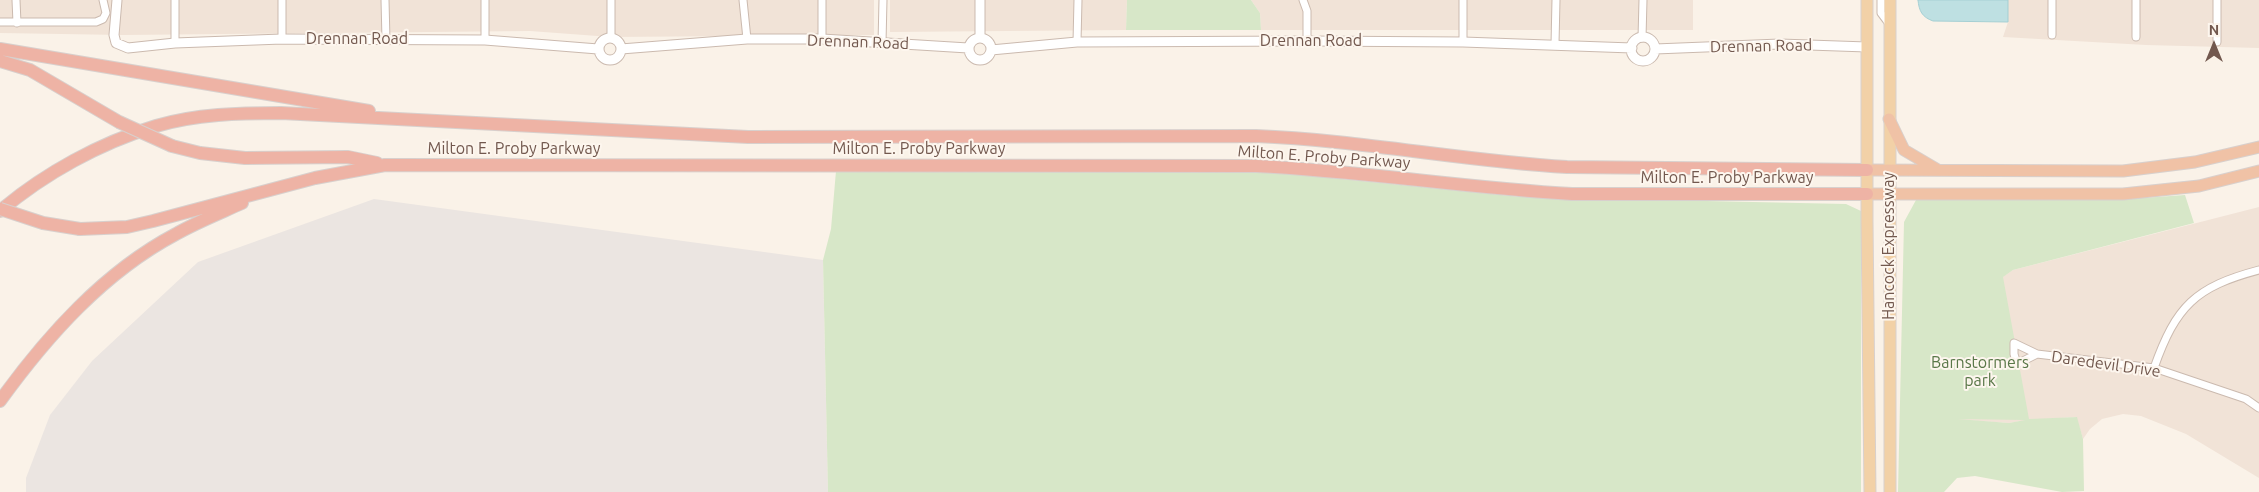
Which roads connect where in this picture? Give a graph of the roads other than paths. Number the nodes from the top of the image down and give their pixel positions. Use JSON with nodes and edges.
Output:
{"nodes":[{"id":1,"x":16,"y":0,"type":"edge"},
{"id":2,"x":103,"y":0,"type":"edge"},
{"id":3,"x":117,"y":0,"type":"edge"},
{"id":4,"x":175,"y":0,"type":"edge"},
{"id":5,"x":282,"y":0,"type":"edge"},
{"id":6,"x":385,"y":0,"type":"edge"},
{"id":7,"x":485,"y":0,"type":"edge"},
{"id":8,"x":611,"y":0,"type":"edge"},
{"id":9,"x":743,"y":0,"type":"edge"},
{"id":10,"x":822,"y":0,"type":"edge"},
{"id":11,"x":882,"y":0,"type":"edge"},
{"id":12,"x":980,"y":0,"type":"edge"},
{"id":13,"x":1078,"y":0,"type":"edge"},
{"id":14,"x":1303,"y":0,"type":"edge"},
{"id":15,"x":1462,"y":0,"type":"edge"},
{"id":16,"x":1556,"y":0,"type":"edge"},
{"id":17,"x":1643,"y":0,"type":"edge"},
{"id":18,"x":1867,"y":0,"type":"edge"},
{"id":19,"x":1881,"y":0,"type":"edge"},
{"id":20,"x":1890,"y":0,"type":"edge"},
{"id":21,"x":2052,"y":0,"type":"edge"},
{"id":22,"x":2136,"y":0,"type":"edge"},
{"id":23,"x":2217,"y":0,"type":"edge"},
{"id":24,"x":0,"y":22,"type":"edge"},
{"id":25,"x":17,"y":22,"type":"junction"},
{"id":26,"x":1890,"y":25,"type":"junction"},
{"id":27,"x":2052,"y":35,"type":"dead end"},
{"id":28,"x":611,"y":37,"type":"junction"},
{"id":29,"x":980,"y":37,"type":"junction"},
{"id":30,"x":2136,"y":37,"type":"dead end"},
{"id":31,"x":1642,"y":38,"type":"junction"},
{"id":32,"x":282,"y":39,"type":"junction"},
{"id":33,"x":386,"y":40,"type":"junction"},
{"id":34,"x":485,"y":40,"type":"junction"},
{"id":35,"x":747,"y":40,"type":"junction"},
{"id":36,"x":822,"y":40,"type":"junction"},
{"id":37,"x":1307,"y":41,"type":"junction"},
{"id":38,"x":1077,"y":42,"type":"junction"},
{"id":39,"x":1463,"y":42,"type":"junction"},
{"id":40,"x":2217,"y":42,"type":"dead end"},
{"id":41,"x":175,"y":43,"type":"junction"},
{"id":42,"x":882,"y":43,"type":"junction"},
{"id":43,"x":1555,"y":44,"type":"junction"},
{"id":44,"x":1867,"y":47,"type":"junction"},
{"id":45,"x":621,"y":48,"type":"junction"},
{"id":46,"x":968,"y":48,"type":"junction"},
{"id":47,"x":1632,"y":48,"type":"junction"},
{"id":48,"x":0,"y":49,"type":"edge"},
{"id":49,"x":598,"y":49,"type":"junction"},
{"id":50,"x":1655,"y":49,"type":"junction"},
{"id":51,"x":992,"y":50,"type":"junction"},
{"id":52,"x":0,"y":61,"type":"edge"},
{"id":53,"x":1889,"y":119,"type":"junction"},
{"id":54,"x":430,"y":121,"type":"junction"},
{"id":55,"x":2259,"y":147,"type":"edge"},
{"id":56,"x":385,"y":165,"type":"junction"},
{"id":57,"x":1867,"y":170,"type":"junction"},
{"id":58,"x":1890,"y":170,"type":"junction"},
{"id":59,"x":1939,"y":171,"type":"junction"},
{"id":60,"x":2259,"y":171,"type":"edge"},
{"id":61,"x":275,"y":188,"type":"junction"},
{"id":62,"x":1867,"y":194,"type":"junction"},
{"id":63,"x":1889,"y":194,"type":"junction"},
{"id":64,"x":0,"y":210,"type":"edge"},
{"id":65,"x":2259,"y":270,"type":"edge"},
{"id":66,"x":2037,"y":354,"type":"dead end"},
{"id":67,"x":2154,"y":368,"type":"junction"},
{"id":68,"x":0,"y":401,"type":"edge"},
{"id":69,"x":2259,"y":408,"type":"edge"},
{"id":70,"x":1870,"y":492,"type":"edge"},
{"id":71,"x":1890,"y":492,"type":"edge"}],
"edges":[{"from":1,"to":25,"type":"street"},
{"from":2,"to":25,"type":"street"},
{"from":3,"to":41,"type":"street","name":"Drennan Road"},
{"from":4,"to":41,"type":"street"},
{"from":5,"to":32,"type":"street"},
{"from":6,"to":33,"type":"street"},
{"from":7,"to":34,"type":"street"},
{"from":8,"to":28,"type":"street"},
{"from":9,"to":35,"type":"street"},
{"from":10,"to":36,"type":"street"},
{"from":11,"to":42,"type":"street"},
{"from":12,"to":29,"type":"street"},
{"from":13,"to":38,"type":"street"},
{"from":14,"to":37,"type":"street"},
{"from":15,"to":39,"type":"street"},
{"from":16,"to":43,"type":"street"},
{"from":17,"to":31,"type":"street"},
{"from":18,"to":44,"type":"main road","name":"Hancock Expressway"},
{"from":19,"to":26,"type":"street"},
{"from":20,"to":26,"type":"main road","name":"Hancock Expressway"},
{"from":21,"to":27,"type":"street"},
{"from":22,"to":30,"type":"street"},
{"from":23,"to":40,"type":"street"},
{"from":24,"to":25,"type":"street"},
{"from":26,"to":53,"type":"main road","name":"Hancock Expressway"},
{"from":28,"to":45,"type":"street"},
{"from":28,"to":49,"type":"street"},
{"from":29,"to":46,"type":"street"},
{"from":29,"to":51,"type":"street"},
{"from":31,"to":47,"type":"street"},
{"from":31,"to":50,"type":"street"},
{"from":32,"to":33,"type":"street","name":"Drennan Road"},
{"from":32,"to":41,"type":"street","name":"Drennan Road"},
{"from":33,"to":34,"type":"street","name":"Drennan Road"},
{"from":34,"to":49,"type":"street","name":"Drennan Road"},
{"from":35,"to":36,"type":"street","name":"Drennan Road"},
{"from":35,"to":45,"type":"street","name":"Drennan Road"},
{"from":36,"to":42,"type":"street","name":"Drennan Road"},
{"from":37,"to":38,"type":"street","name":"Drennan Road"},
{"from":37,"to":39,"type":"street","name":"Drennan Road"},
{"from":38,"to":51,"type":"street","name":"Drennan Road"},
{"from":39,"to":43,"type":"street","name":"Drennan Road"},
{"from":42,"to":46,"type":"street","name":"Drennan Road"},
{"from":43,"to":47,"type":"street","name":"Drennan Road"},
{"from":44,"to":50,"type":"street","name":"Drennan Road"},
{"from":44,"to":57,"type":"main road","name":"Hancock Expressway"},
{"from":45,"to":49,"type":"street"},
{"from":46,"to":51,"type":"street"},
{"from":47,"to":50,"type":"street"},
{"from":48,"to":54,"type":"highway"},
{"from":52,"to":56,"type":"highway","bridge":true},
{"from":53,"to":58,"type":"main road","name":"Hancock Expressway"},
{"from":53,"to":59,"type":"highway"},
{"from":54,"to":57,"type":"highway","name":"Milton E. Proby Parkway"},
{"from":54,"to":64,"type":"highway"},
{"from":55,"to":59,"type":"highway","name":"Milton E. Proby Parkway"},
{"from":56,"to":61,"type":"highway"},
{"from":56,"to":62,"type":"highway","name":"Milton E. Proby Parkway"},
{"from":57,"to":58,"type":"highway","name":"Milton E. Proby Parkway"},
{"from":57,"to":62,"type":"main road","name":"Hancock Expressway"},
{"from":58,"to":59,"type":"highway","name":"Milton E. Proby Parkway"},
{"from":58,"to":63,"type":"main road","name":"Hancock Expressway"},
{"from":60,"to":63,"type":"highway","name":"Milton E. Proby Parkway"},
{"from":61,"to":64,"type":"highway","bridge":true},
{"from":61,"to":68,"type":"highway"},
{"from":62,"to":63,"type":"highway","name":"Milton E. Proby Parkway"},
{"from":62,"to":70,"type":"main road","name":"Hancock Expressway"},
{"from":63,"to":71,"type":"main road","name":"Hancock Expressway"},
{"from":65,"to":67,"type":"street"},
{"from":66,"to":67,"type":"street","name":"Daredevil Drive"},
{"from":67,"to":69,"type":"street","name":"Daredevil Drive"}]}
